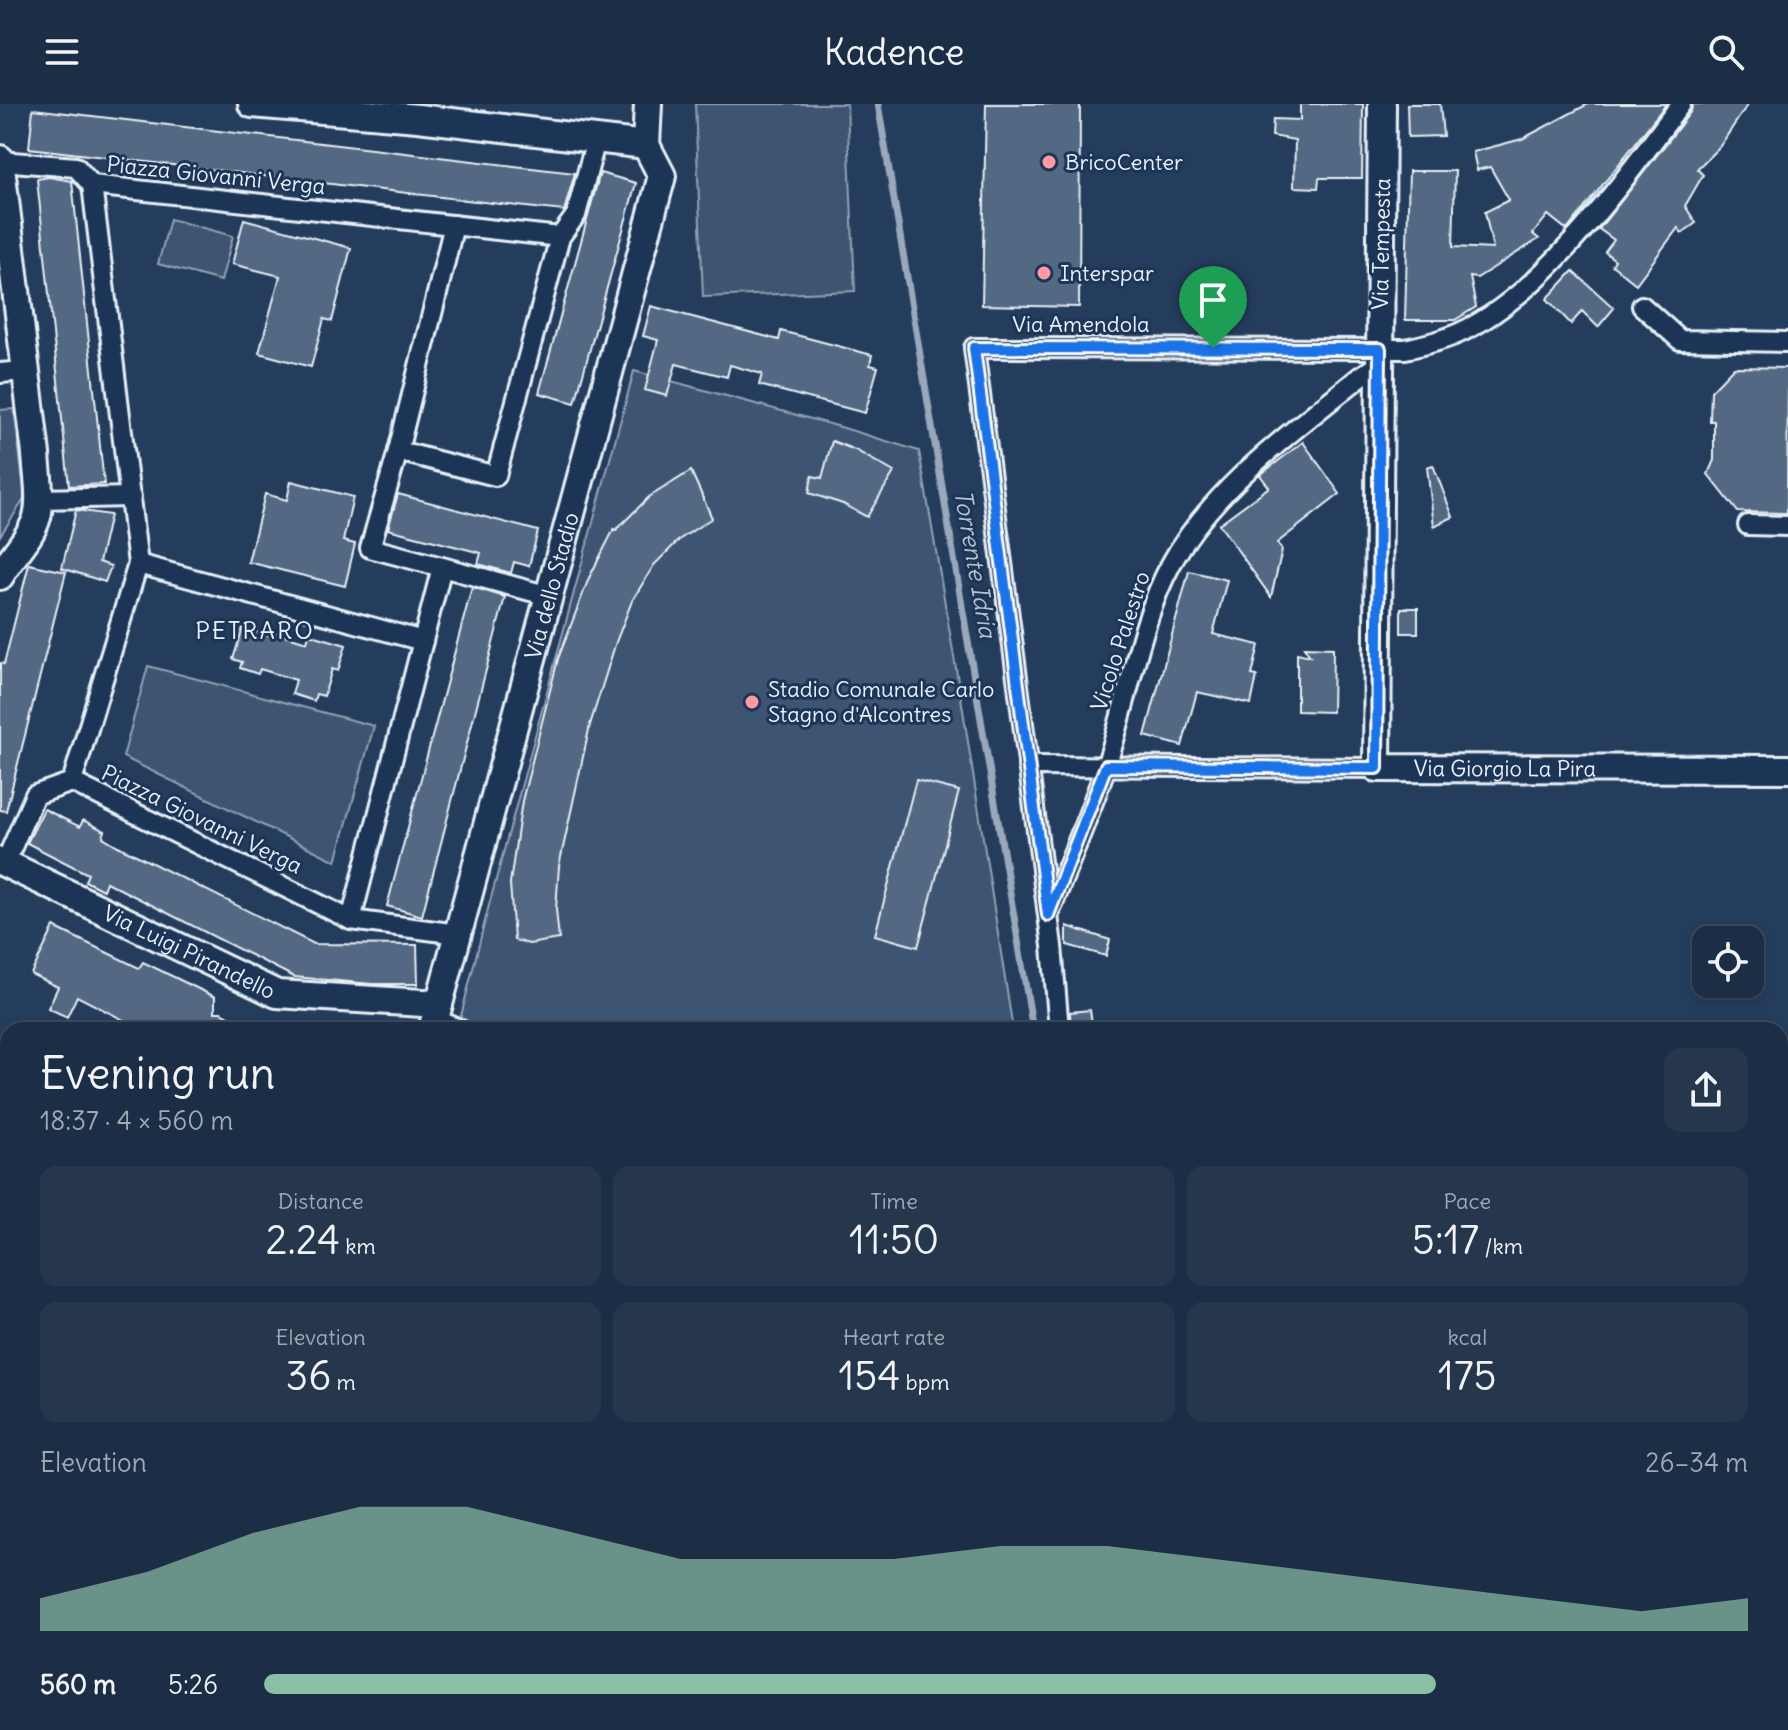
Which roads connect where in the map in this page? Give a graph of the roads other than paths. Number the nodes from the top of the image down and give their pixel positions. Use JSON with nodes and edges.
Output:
{"nodes":[{"id":1,"x":252,"y":104,"type":"edge"},
{"id":2,"x":648,"y":104,"type":"edge"},
{"id":3,"x":1382,"y":104,"type":"edge"},
{"id":4,"x":1681,"y":104,"type":"edge"},
{"id":5,"x":419,"y":111,"type":"edge"},
{"id":6,"x":596,"y":140,"type":"junction"},
{"id":7,"x":646,"y":145,"type":"junction"},
{"id":8,"x":0,"y":160,"type":"edge"},
{"id":9,"x":92,"y":185,"type":"junction"},
{"id":10,"x":3,"y":209,"type":"edge"},
{"id":11,"x":454,"y":225,"type":"junction"},
{"id":12,"x":560,"y":237,"type":"junction"},
{"id":13,"x":1642,"y":306,"type":"dead end"},
{"id":14,"x":1788,"y":342,"type":"edge"},
{"id":15,"x":1379,"y":357,"type":"junction"},
{"id":16,"x":12,"y":372,"type":"edge"},
{"id":17,"x":398,"y":451,"type":"junction"},
{"id":18,"x":131,"y":497,"type":"junction"},
{"id":19,"x":39,"y":499,"type":"junction"},
{"id":20,"x":1748,"y":525,"type":"dead end"},
{"id":21,"x":1788,"y":526,"type":"edge"},
{"id":22,"x":138,"y":564,"type":"junction"},
{"id":23,"x":442,"y":567,"type":"junction"},
{"id":24,"x":0,"y":576,"type":"edge"},
{"id":25,"x":549,"y":596,"type":"junction"},
{"id":26,"x":423,"y":641,"type":"junction"},
{"id":27,"x":1028,"y":766,"type":"junction"},
{"id":28,"x":1106,"y":766,"type":"junction"},
{"id":29,"x":1377,"y":768,"type":"junction"},
{"id":30,"x":1788,"y":769,"type":"edge"},
{"id":31,"x":72,"y":782,"type":"junction"},
{"id":32,"x":2,"y":862,"type":"edge"},
{"id":33,"x":1048,"y":915,"type":"junction"},
{"id":34,"x":351,"y":920,"type":"junction"},
{"id":35,"x":458,"y":934,"type":"junction"},
{"id":36,"x":435,"y":1018,"type":"edge"},
{"id":37,"x":1058,"y":1022,"type":"edge"}],
"edges":[{"from":1,"to":5,"type":"street"},
{"from":2,"to":7,"type":"street"},
{"from":3,"to":15,"type":"street","name":"Via Tempesta"},
{"from":4,"to":15,"type":"street","name":"Via Amendola"},
{"from":5,"to":6,"type":"street"},
{"from":6,"to":7,"type":"street"},
{"from":6,"to":12,"type":"street"},
{"from":7,"to":25,"type":"street","name":"Via dello Stadio"},
{"from":8,"to":9,"type":"street"},
{"from":8,"to":10,"type":"street"},
{"from":9,"to":11,"type":"street","name":"Piazza Giovanni Verga"},
{"from":9,"to":18,"type":"street","name":"Piazza Giovanni Verga"},
{"from":10,"to":16,"type":"street"},
{"from":11,"to":12,"type":"street","name":"Piazza Giovanni Verga"},
{"from":11,"to":17,"type":"street"},
{"from":12,"to":17,"type":"street"},
{"from":13,"to":14,"type":"street"},
{"from":15,"to":27,"type":"street","name":"Via Amendola"},
{"from":15,"to":28,"type":"street","name":"Vicolo Palestro"},
{"from":15,"to":29,"type":"street","name":"Via Tempesta"},
{"from":16,"to":19,"type":"street"},
{"from":17,"to":23,"type":"street"},
{"from":18,"to":19,"type":"street"},
{"from":18,"to":22,"type":"street","name":"Piazza Giovanni Verga"},
{"from":19,"to":24,"type":"street"},
{"from":20,"to":21,"type":"street"},
{"from":22,"to":26,"type":"street"},
{"from":22,"to":31,"type":"street","name":"Piazza Giovanni Verga"},
{"from":23,"to":25,"type":"street"},
{"from":23,"to":26,"type":"street"},
{"from":25,"to":35,"type":"street","name":"Via dello Stadio"},
{"from":26,"to":34,"type":"street"},
{"from":27,"to":28,"type":"street","name":"Via Giorgio La Pira"},
{"from":27,"to":33,"type":"street"},
{"from":28,"to":29,"type":"street","name":"Via Giorgio La Pira"},
{"from":28,"to":33,"type":"street","name":"Vicolo Palestro"},
{"from":29,"to":30,"type":"street","name":"Via Giorgio La Pira"},
{"from":31,"to":32,"type":"street"},
{"from":31,"to":34,"type":"street","name":"Piazza Giovanni Verga"},
{"from":32,"to":36,"type":"street","name":"Via Luigi Pirandello"},
{"from":33,"to":37,"type":"street"},
{"from":34,"to":35,"type":"street","name":"Piazza Giovanni Verga"},
{"from":35,"to":36,"type":"street","name":"Via dello Stadio"}]}
